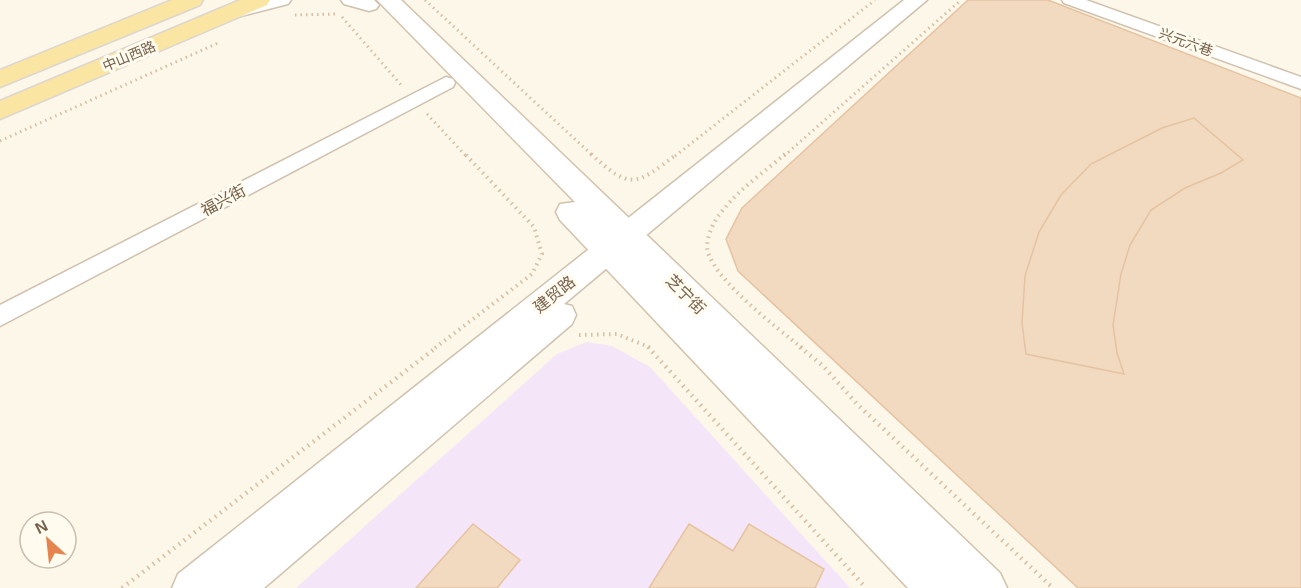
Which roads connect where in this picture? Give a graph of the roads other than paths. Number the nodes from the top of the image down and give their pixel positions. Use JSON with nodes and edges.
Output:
{"nodes":[{"id":1,"x":192,"y":0,"type":"edge"},
{"id":2,"x":259,"y":0,"type":"edge"},
{"id":3,"x":917,"y":0,"type":"edge"},
{"id":4,"x":937,"y":0,"type":"edge"},
{"id":5,"x":1070,"y":0,"type":"edge"},
{"id":6,"x":368,"y":1,"type":"edge"},
{"id":7,"x":285,"y":8,"type":"edge"},
{"id":8,"x":226,"y":14,"type":"junction"},
{"id":9,"x":0,"y":79,"type":"edge"},
{"id":10,"x":446,"y":83,"type":"junction"},
{"id":11,"x":1301,"y":83,"type":"edge"},
{"id":12,"x":0,"y":111,"type":"edge"},
{"id":13,"x":624,"y":249,"type":"junction"},
{"id":14,"x":0,"y":316,"type":"edge"},
{"id":15,"x":192,"y":588,"type":"edge"},
{"id":16,"x":234,"y":588,"type":"edge"},
{"id":17,"x":938,"y":588,"type":"edge"},
{"id":18,"x":985,"y":588,"type":"edge"}],
"edges":[{"from":1,"to":9,"type":"main road","name":"中山西路"},
{"from":2,"to":8,"type":"main road","name":"中山西路"},
{"from":3,"to":13,"type":"street","name":"建贸路"},
{"from":4,"to":13,"type":"street","name":"建贸路"},
{"from":5,"to":11,"type":"street","name":"兴元六巷"},
{"from":6,"to":10,"type":"main road","name":"芝宁街"},
{"from":6,"to":13,"type":"main road","name":"芝宁街"},
{"from":7,"to":8,"type":"street"},
{"from":8,"to":12,"type":"main road","name":"中山西路"},
{"from":10,"to":13,"type":"main road","name":"芝宁街"},
{"from":10,"to":14,"type":"street","name":"福兴街"},
{"from":13,"to":15,"type":"street","name":"建贸路"},
{"from":13,"to":16,"type":"street","name":"建贸路"},
{"from":13,"to":17,"type":"main road","name":"芝宁街"},
{"from":13,"to":18,"type":"main road","name":"芝宁街"}]}
